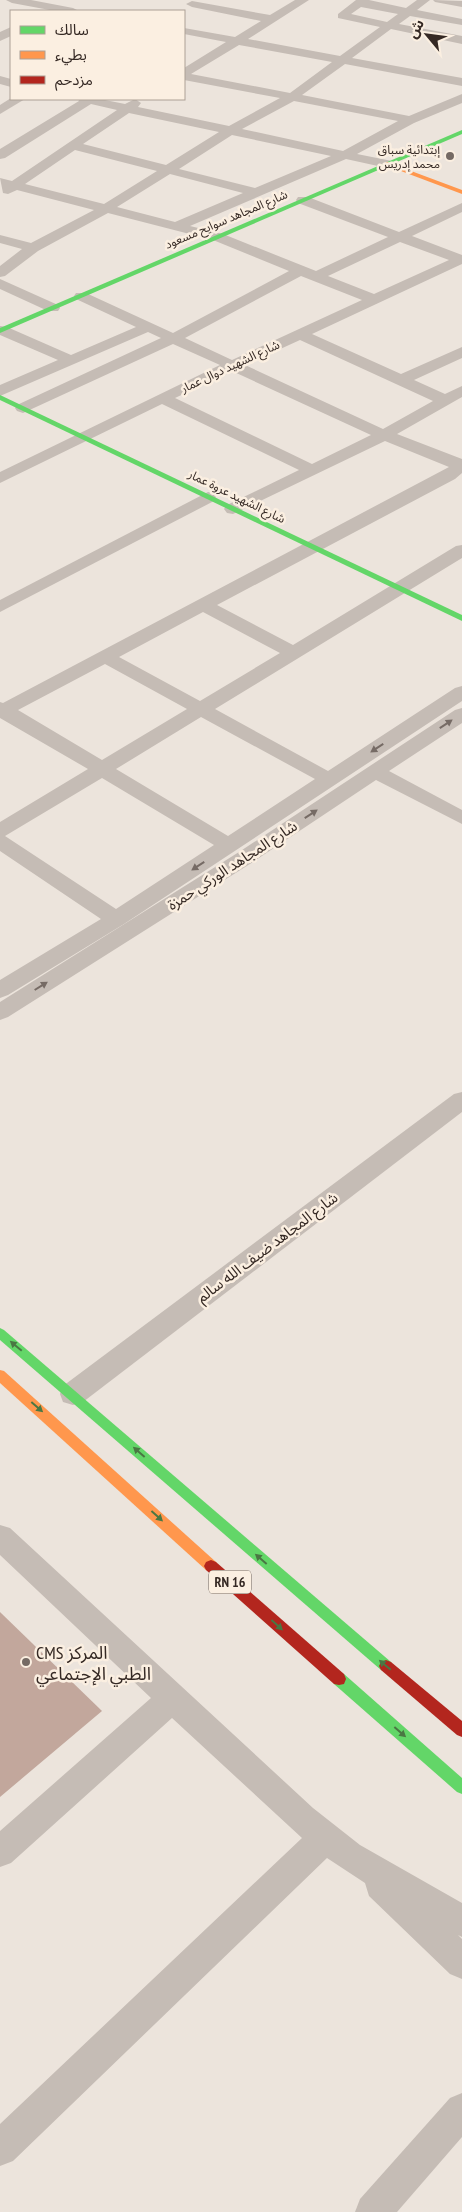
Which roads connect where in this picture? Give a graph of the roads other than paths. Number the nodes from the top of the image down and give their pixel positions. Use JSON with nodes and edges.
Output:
{"nodes":[{"id":1,"x":12,"y":0,"type":"edge"},
{"id":2,"x":248,"y":0,"type":"edge"},
{"id":3,"x":298,"y":0,"type":"edge"},
{"id":4,"x":424,"y":0,"type":"edge"},
{"id":5,"x":439,"y":0,"type":"edge"},
{"id":6,"x":195,"y":2,"type":"edge"},
{"id":7,"x":361,"y":2,"type":"edge"},
{"id":8,"x":462,"y":4,"type":"edge"},
{"id":9,"x":50,"y":9,"type":"edge"},
{"id":10,"x":180,"y":10,"type":"edge"},
{"id":11,"x":230,"y":11,"type":"junction"},
{"id":12,"x":407,"y":12,"type":"junction"},
{"id":13,"x":271,"y":19,"type":"junction"},
{"id":14,"x":462,"y":22,"type":"edge"},
{"id":15,"x":388,"y":26,"type":"junction"},
{"id":16,"x":187,"y":34,"type":"edge"},
{"id":17,"x":236,"y":40,"type":"junction"},
{"id":18,"x":462,"y":40,"type":"edge"},
{"id":19,"x":342,"y":60,"type":"junction"},
{"id":20,"x":462,"y":70,"type":"edge"},
{"id":21,"x":185,"y":73,"type":"edge"},
{"id":22,"x":185,"y":74,"type":"edge"},
{"id":23,"x":449,"y":80,"type":"junction"},
{"id":24,"x":462,"y":82,"type":"edge"},
{"id":25,"x":292,"y":97,"type":"junction"},
{"id":26,"x":462,"y":98,"type":"edge"},
{"id":27,"x":17,"y":100,"type":"edge"},
{"id":28,"x":86,"y":100,"type":"edge"},
{"id":29,"x":93,"y":100,"type":"edge"},
{"id":30,"x":139,"y":100,"type":"edge"},
{"id":31,"x":128,"y":107,"type":"junction"},
{"id":32,"x":0,"y":110,"type":"edge"},
{"id":33,"x":410,"y":120,"type":"junction"},
{"id":34,"x":231,"y":130,"type":"junction"},
{"id":35,"x":462,"y":132,"type":"edge"},
{"id":36,"x":74,"y":146,"type":"junction"},
{"id":37,"x":0,"y":155,"type":"edge"},
{"id":38,"x":345,"y":155,"type":"junction"},
{"id":39,"x":387,"y":164,"type":"junction"},
{"id":40,"x":171,"y":169,"type":"junction"},
{"id":41,"x":0,"y":182,"type":"edge"},
{"id":42,"x":16,"y":186,"type":"junction"},
{"id":43,"x":255,"y":192,"type":"junction"},
{"id":44,"x":462,"y":192,"type":"edge"},
{"id":45,"x":0,"y":195,"type":"edge"},
{"id":46,"x":303,"y":200,"type":"junction"},
{"id":47,"x":462,"y":207,"type":"edge"},
{"id":48,"x":107,"y":208,"type":"junction"},
{"id":49,"x":177,"y":226,"type":"junction"},
{"id":50,"x":404,"y":236,"type":"junction"},
{"id":51,"x":218,"y":237,"type":"junction"},
{"id":52,"x":0,"y":240,"type":"edge"},
{"id":53,"x":33,"y":248,"type":"junction"},
{"id":54,"x":462,"y":259,"type":"edge"},
{"id":55,"x":301,"y":270,"type":"junction"},
{"id":56,"x":0,"y":273,"type":"edge"},
{"id":57,"x":317,"y":276,"type":"junction"},
{"id":58,"x":0,"y":283,"type":"edge"},
{"id":59,"x":81,"y":296,"type":"junction"},
{"id":60,"x":372,"y":299,"type":"junction"},
{"id":61,"x":53,"y":308,"type":"junction"},
{"id":62,"x":148,"y":327,"type":"junction"},
{"id":63,"x":1,"y":330,"type":"edge"},
{"id":64,"x":298,"y":334,"type":"junction"},
{"id":65,"x":174,"y":338,"type":"junction"},
{"id":66,"x":462,"y":352,"type":"edge"},
{"id":67,"x":72,"y":361,"type":"junction"},
{"id":68,"x":231,"y":365,"type":"junction"},
{"id":69,"x":401,"y":380,"type":"junction"},
{"id":70,"x":0,"y":391,"type":"edge"},
{"id":71,"x":462,"y":391,"type":"edge"},
{"id":72,"x":0,"y":397,"type":"edge"},
{"id":73,"x":162,"y":398,"type":"junction"},
{"id":74,"x":445,"y":400,"type":"junction"},
{"id":75,"x":23,"y":408,"type":"junction"},
{"id":76,"x":384,"y":435,"type":"junction"},
{"id":77,"x":81,"y":436,"type":"junction"},
{"id":78,"x":461,"y":465,"type":"edge"},
{"id":79,"x":312,"y":470,"type":"junction"},
{"id":80,"x":0,"y":478,"type":"edge"},
{"id":81,"x":208,"y":498,"type":"junction"},
{"id":82,"x":233,"y":510,"type":"junction"},
{"id":83,"x":313,"y":548,"type":"junction"},
{"id":84,"x":462,"y":550,"type":"edge"},
{"id":85,"x":399,"y":588,"type":"junction"},
{"id":86,"x":204,"y":605,"type":"junction"},
{"id":87,"x":0,"y":607,"type":"edge"},
{"id":88,"x":462,"y":618,"type":"edge"},
{"id":89,"x":292,"y":652,"type":"junction"},
{"id":90,"x":105,"y":657,"type":"junction"},
{"id":91,"x":462,"y":692,"type":"edge"},
{"id":92,"x":201,"y":708,"type":"junction"},
{"id":93,"x":1,"y":710,"type":"edge"},
{"id":94,"x":462,"y":714,"type":"edge"},
{"id":95,"x":100,"y":769,"type":"junction"},
{"id":96,"x":376,"y":772,"type":"junction"},
{"id":97,"x":329,"y":779,"type":"junction"},
{"id":98,"x":462,"y":818,"type":"edge"},
{"id":99,"x":0,"y":831,"type":"edge"},
{"id":100,"x":0,"y":841,"type":"edge"},
{"id":101,"x":230,"y":845,"type":"junction"},
{"id":102,"x":116,"y":919,"type":"junction"},
{"id":103,"x":2,"y":987,"type":"edge"},
{"id":104,"x":0,"y":1012,"type":"edge"},
{"id":105,"x":462,"y":1100,"type":"edge"},
{"id":106,"x":0,"y":1333,"type":"edge"},
{"id":107,"x":0,"y":1375,"type":"edge"},
{"id":108,"x":73,"y":1394,"type":"junction"},
{"id":109,"x":0,"y":1538,"type":"edge"},
{"id":110,"x":172,"y":1698,"type":"junction"},
{"id":111,"x":462,"y":1730,"type":"edge"},
{"id":112,"x":462,"y":1787,"type":"edge"},
{"id":113,"x":337,"y":1847,"type":"junction"},
{"id":114,"x":0,"y":1852,"type":"edge"},
{"id":115,"x":462,"y":1921,"type":"edge"},
{"id":116,"x":462,"y":1962,"type":"edge"},
{"id":117,"x":462,"y":2110,"type":"edge"},
{"id":118,"x":0,"y":2148,"type":"edge"},
{"id":119,"x":373,"y":2212,"type":"edge"}],
"edges":[{"from":1,"to":9,"type":"street"},
{"from":2,"to":11,"type":"street"},
{"from":3,"to":13,"type":"street"},
{"from":4,"to":12,"type":"street"},
{"from":5,"to":8,"type":"street"},
{"from":6,"to":10,"type":"street"},
{"from":6,"to":11,"type":"street"},
{"from":7,"to":12,"type":"street"},
{"from":7,"to":15,"type":"street"},
{"from":11,"to":13,"type":"street"},
{"from":11,"to":16,"type":"street"},
{"from":12,"to":14,"type":"street"},
{"from":12,"to":15,"type":"street"},
{"from":13,"to":17,"type":"street"},
{"from":15,"to":18,"type":"street"},
{"from":15,"to":19,"type":"street"},
{"from":16,"to":17,"type":"street"},
{"from":17,"to":19,"type":"street"},
{"from":17,"to":21,"type":"street"},
{"from":19,"to":23,"type":"street"},
{"from":19,"to":25,"type":"street"},
{"from":20,"to":23,"type":"street"},
{"from":22,"to":25,"type":"street"},
{"from":23,"to":24,"type":"street"},
{"from":25,"to":33,"type":"street"},
{"from":25,"to":34,"type":"street"},
{"from":26,"to":33,"type":"street"},
{"from":27,"to":32,"type":"street"},
{"from":28,"to":37,"type":"street"},
{"from":29,"to":31,"type":"street"},
{"from":30,"to":31,"type":"street"},
{"from":31,"to":34,"type":"street"},
{"from":31,"to":36,"type":"street"},
{"from":33,"to":38,"type":"street"},
{"from":34,"to":38,"type":"street"},
{"from":34,"to":40,"type":"street"},
{"from":35,"to":39,"type":"street","name":"شارع المجاهد سوايح مسعود"},
{"from":36,"to":40,"type":"street"},
{"from":36,"to":42,"type":"street"},
{"from":38,"to":39,"type":"street"},
{"from":38,"to":43,"type":"street"},
{"from":39,"to":44,"type":"street"},
{"from":39,"to":46,"type":"street","name":"شارع المجاهد سوايح مسعود"},
{"from":40,"to":43,"type":"street"},
{"from":40,"to":48,"type":"street"},
{"from":41,"to":42,"type":"street"},
{"from":42,"to":45,"type":"street"},
{"from":42,"to":48,"type":"street"},
{"from":43,"to":49,"type":"street"},
{"from":46,"to":50,"type":"street"},
{"from":46,"to":51,"type":"street","name":"شارع المجاهد سوايح مسعود"},
{"from":47,"to":50,"type":"street"},
{"from":48,"to":49,"type":"street"},
{"from":48,"to":53,"type":"street"},
{"from":49,"to":51,"type":"street"},
{"from":50,"to":54,"type":"street"},
{"from":50,"to":57,"type":"street"},
{"from":51,"to":55,"type":"street"},
{"from":51,"to":59,"type":"street","name":"شارع المجاهد سوايح مسعود"},
{"from":52,"to":53,"type":"street"},
{"from":53,"to":56,"type":"street"},
{"from":54,"to":60,"type":"street","name":"شارع الشهيد دوال عمار"},
{"from":55,"to":57,"type":"street"},
{"from":55,"to":65,"type":"street"},
{"from":57,"to":60,"type":"street"},
{"from":58,"to":61,"type":"street"},
{"from":59,"to":61,"type":"street","name":"شارع المجاهد سوايح مسعود"},
{"from":59,"to":62,"type":"street"},
{"from":60,"to":64,"type":"street","name":"شارع الشهيد دوال عمار"},
{"from":61,"to":63,"type":"street","name":"شارع المجاهد سوايح مسعود"},
{"from":62,"to":65,"type":"street"},
{"from":62,"to":67,"type":"street"},
{"from":63,"to":67,"type":"street"},
{"from":64,"to":68,"type":"street","name":"شارع الشهيد دوال عمار"},
{"from":64,"to":69,"type":"street"},
{"from":65,"to":68,"type":"street"},
{"from":65,"to":75,"type":"street"},
{"from":66,"to":69,"type":"street"},
{"from":67,"to":70,"type":"street"},
{"from":68,"to":73,"type":"street","name":"شارع الشهيد دوال عمار"},
{"from":68,"to":76,"type":"street"},
{"from":69,"to":74,"type":"street"},
{"from":71,"to":74,"type":"street"},
{"from":72,"to":75,"type":"street","name":"شارع الشهيد عروة عمار"},
{"from":73,"to":77,"type":"street","name":"شارع الشهيد دوال عمار"},
{"from":73,"to":79,"type":"street"},
{"from":74,"to":76,"type":"street"},
{"from":75,"to":77,"type":"street","name":"شارع الشهيد عروة عمار"},
{"from":76,"to":78,"type":"street"},
{"from":76,"to":79,"type":"street"},
{"from":77,"to":80,"type":"street","name":"شارع الشهيد دوال عمار"},
{"from":77,"to":81,"type":"street","name":"شارع الشهيد عروة عمار"},
{"from":78,"to":83,"type":"street"},
{"from":79,"to":82,"type":"street"},
{"from":81,"to":82,"type":"street","name":"شارع الشهيد عروة عمار"},
{"from":81,"to":87,"type":"street"},
{"from":82,"to":83,"type":"street","name":"شارع الشهيد عروة عمار"},
{"from":83,"to":85,"type":"street","name":"شارع الشهيد عروة عمار"},
{"from":83,"to":86,"type":"street"},
{"from":84,"to":85,"type":"street"},
{"from":85,"to":88,"type":"street","name":"شارع الشهيد عروة عمار"},
{"from":85,"to":89,"type":"street"},
{"from":86,"to":89,"type":"street"},
{"from":86,"to":90,"type":"street"},
{"from":89,"to":92,"type":"street"},
{"from":90,"to":92,"type":"street"},
{"from":90,"to":93,"type":"street"},
{"from":91,"to":97,"type":"street","name":"شارع المجاهد الوركي حمزة","one_way":true},
{"from":92,"to":95,"type":"street"},
{"from":92,"to":97,"type":"street"},
{"from":93,"to":95,"type":"street"},
{"from":96,"to":94,"type":"street","name":"شارع المجاهد الوركي حمزة","one_way":true},
{"from":95,"to":99,"type":"street"},
{"from":95,"to":101,"type":"street"},
{"from":96,"to":98,"type":"street"},
{"from":104,"to":96,"type":"street","name":"شارع المجاهد الوركي حمزة","one_way":true},
{"from":97,"to":101,"type":"street","name":"شارع المجاهد الوركي حمزة"},
{"from":100,"to":102,"type":"street"},
{"from":101,"to":102,"type":"street","name":"شارع المجاهد الوركي حمزة","one_way":true},
{"from":102,"to":103,"type":"street","name":"شارع المجاهد الوركي حمزة"},
{"from":105,"to":108,"type":"street","name":"شارع المجاهد ضيف الله سالم"},
{"from":108,"to":106,"type":"street","number":"RN 16","one_way":true},
{"from":107,"to":112,"type":"street","number":"RN 16","one_way":true},
{"from":111,"to":108,"type":"street","number":"RN 16","one_way":true},
{"from":109,"to":110,"type":"street"},
{"from":110,"to":113,"type":"street"},
{"from":110,"to":114,"type":"street"},
{"from":113,"to":115,"type":"street"},
{"from":113,"to":116,"type":"street"},
{"from":113,"to":118,"type":"street"},
{"from":117,"to":119,"type":"street"}]}
